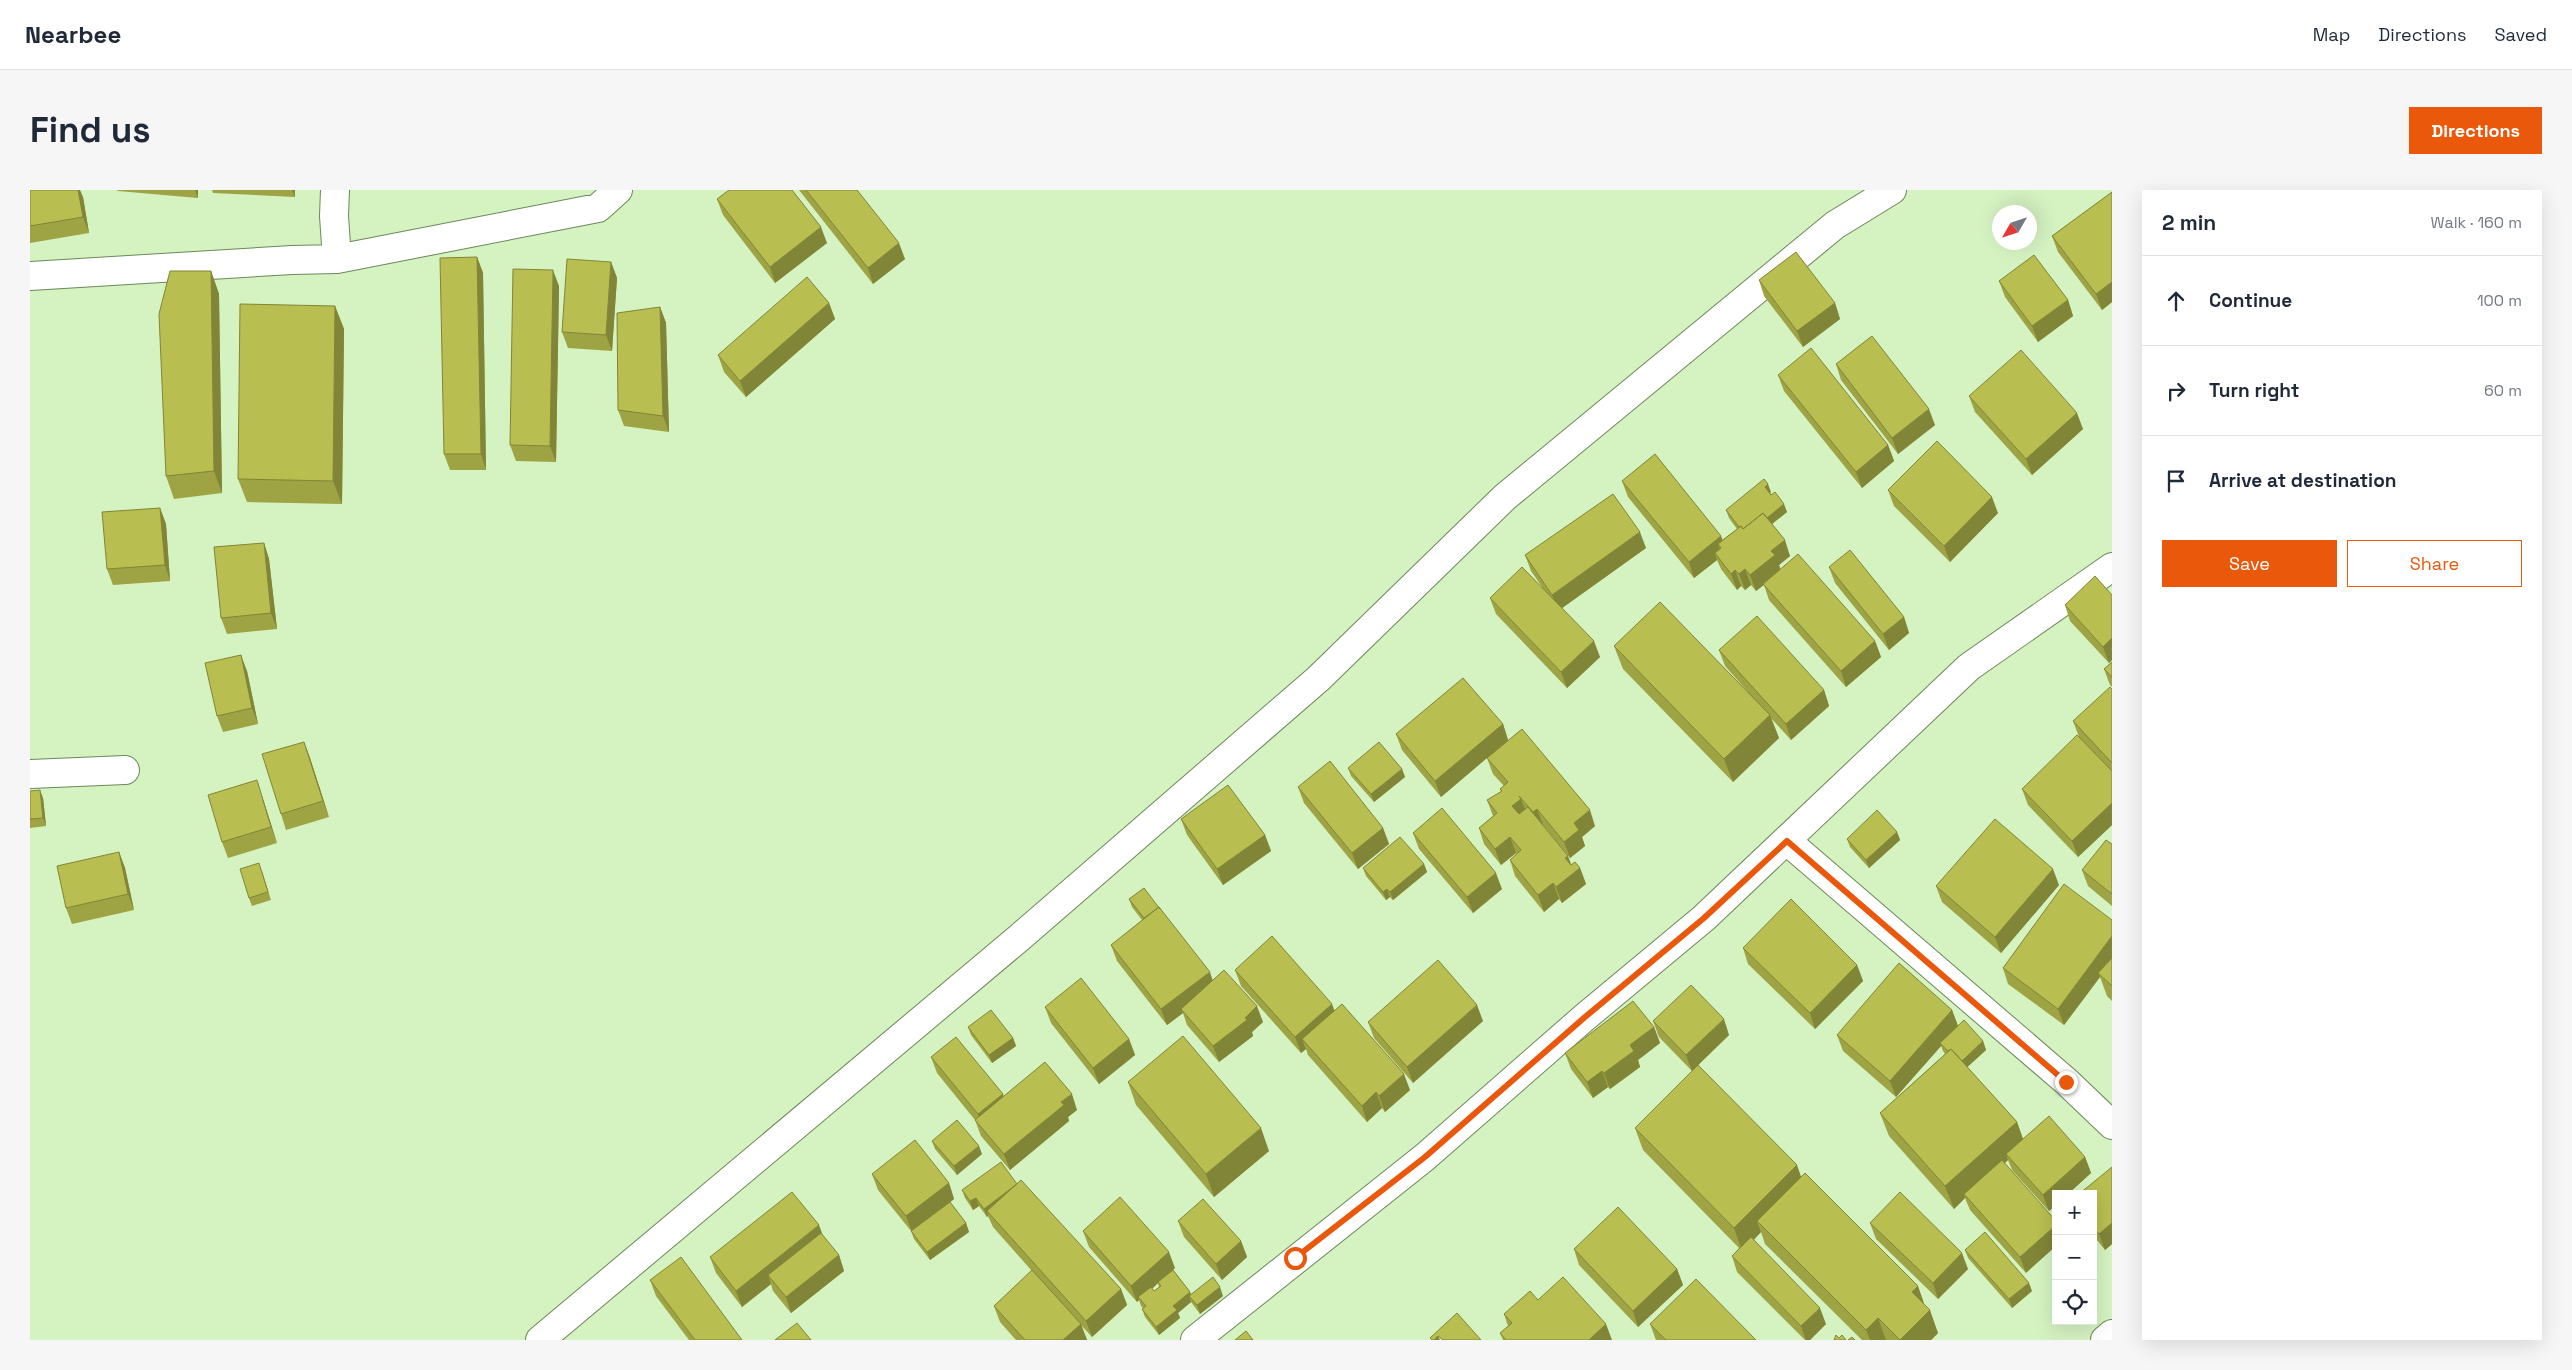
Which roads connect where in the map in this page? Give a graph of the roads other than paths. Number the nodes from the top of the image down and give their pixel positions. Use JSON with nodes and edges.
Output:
{"nodes":[{"id":1,"x":335,"y":190,"type":"edge"},
{"id":2,"x":618,"y":190,"type":"edge"},
{"id":3,"x":1892,"y":190,"type":"edge"},
{"id":4,"x":337,"y":259,"type":"junction"},
{"id":5,"x":30,"y":276,"type":"edge"},
{"id":6,"x":2112,"y":568,"type":"edge"},
{"id":7,"x":125,"y":770,"type":"dead end"},
{"id":8,"x":30,"y":774,"type":"edge"},
{"id":9,"x":1787,"y":841,"type":"junction"},
{"id":10,"x":2112,"y":1125,"type":"edge"},
{"id":11,"x":2112,"y":1334,"type":"edge"},
{"id":12,"x":540,"y":1340,"type":"edge"},
{"id":13,"x":1195,"y":1340,"type":"edge"},
{"id":14,"x":2106,"y":1340,"type":"edge"}],
"edges":[{"from":1,"to":4,"type":"street"},
{"from":2,"to":4,"type":"street"},
{"from":3,"to":12,"type":"street"},
{"from":4,"to":5,"type":"street"},
{"from":6,"to":9,"type":"street"},
{"from":7,"to":8,"type":"street"},
{"from":9,"to":10,"type":"street"},
{"from":9,"to":13,"type":"street"},
{"from":11,"to":14,"type":"street"}]}
